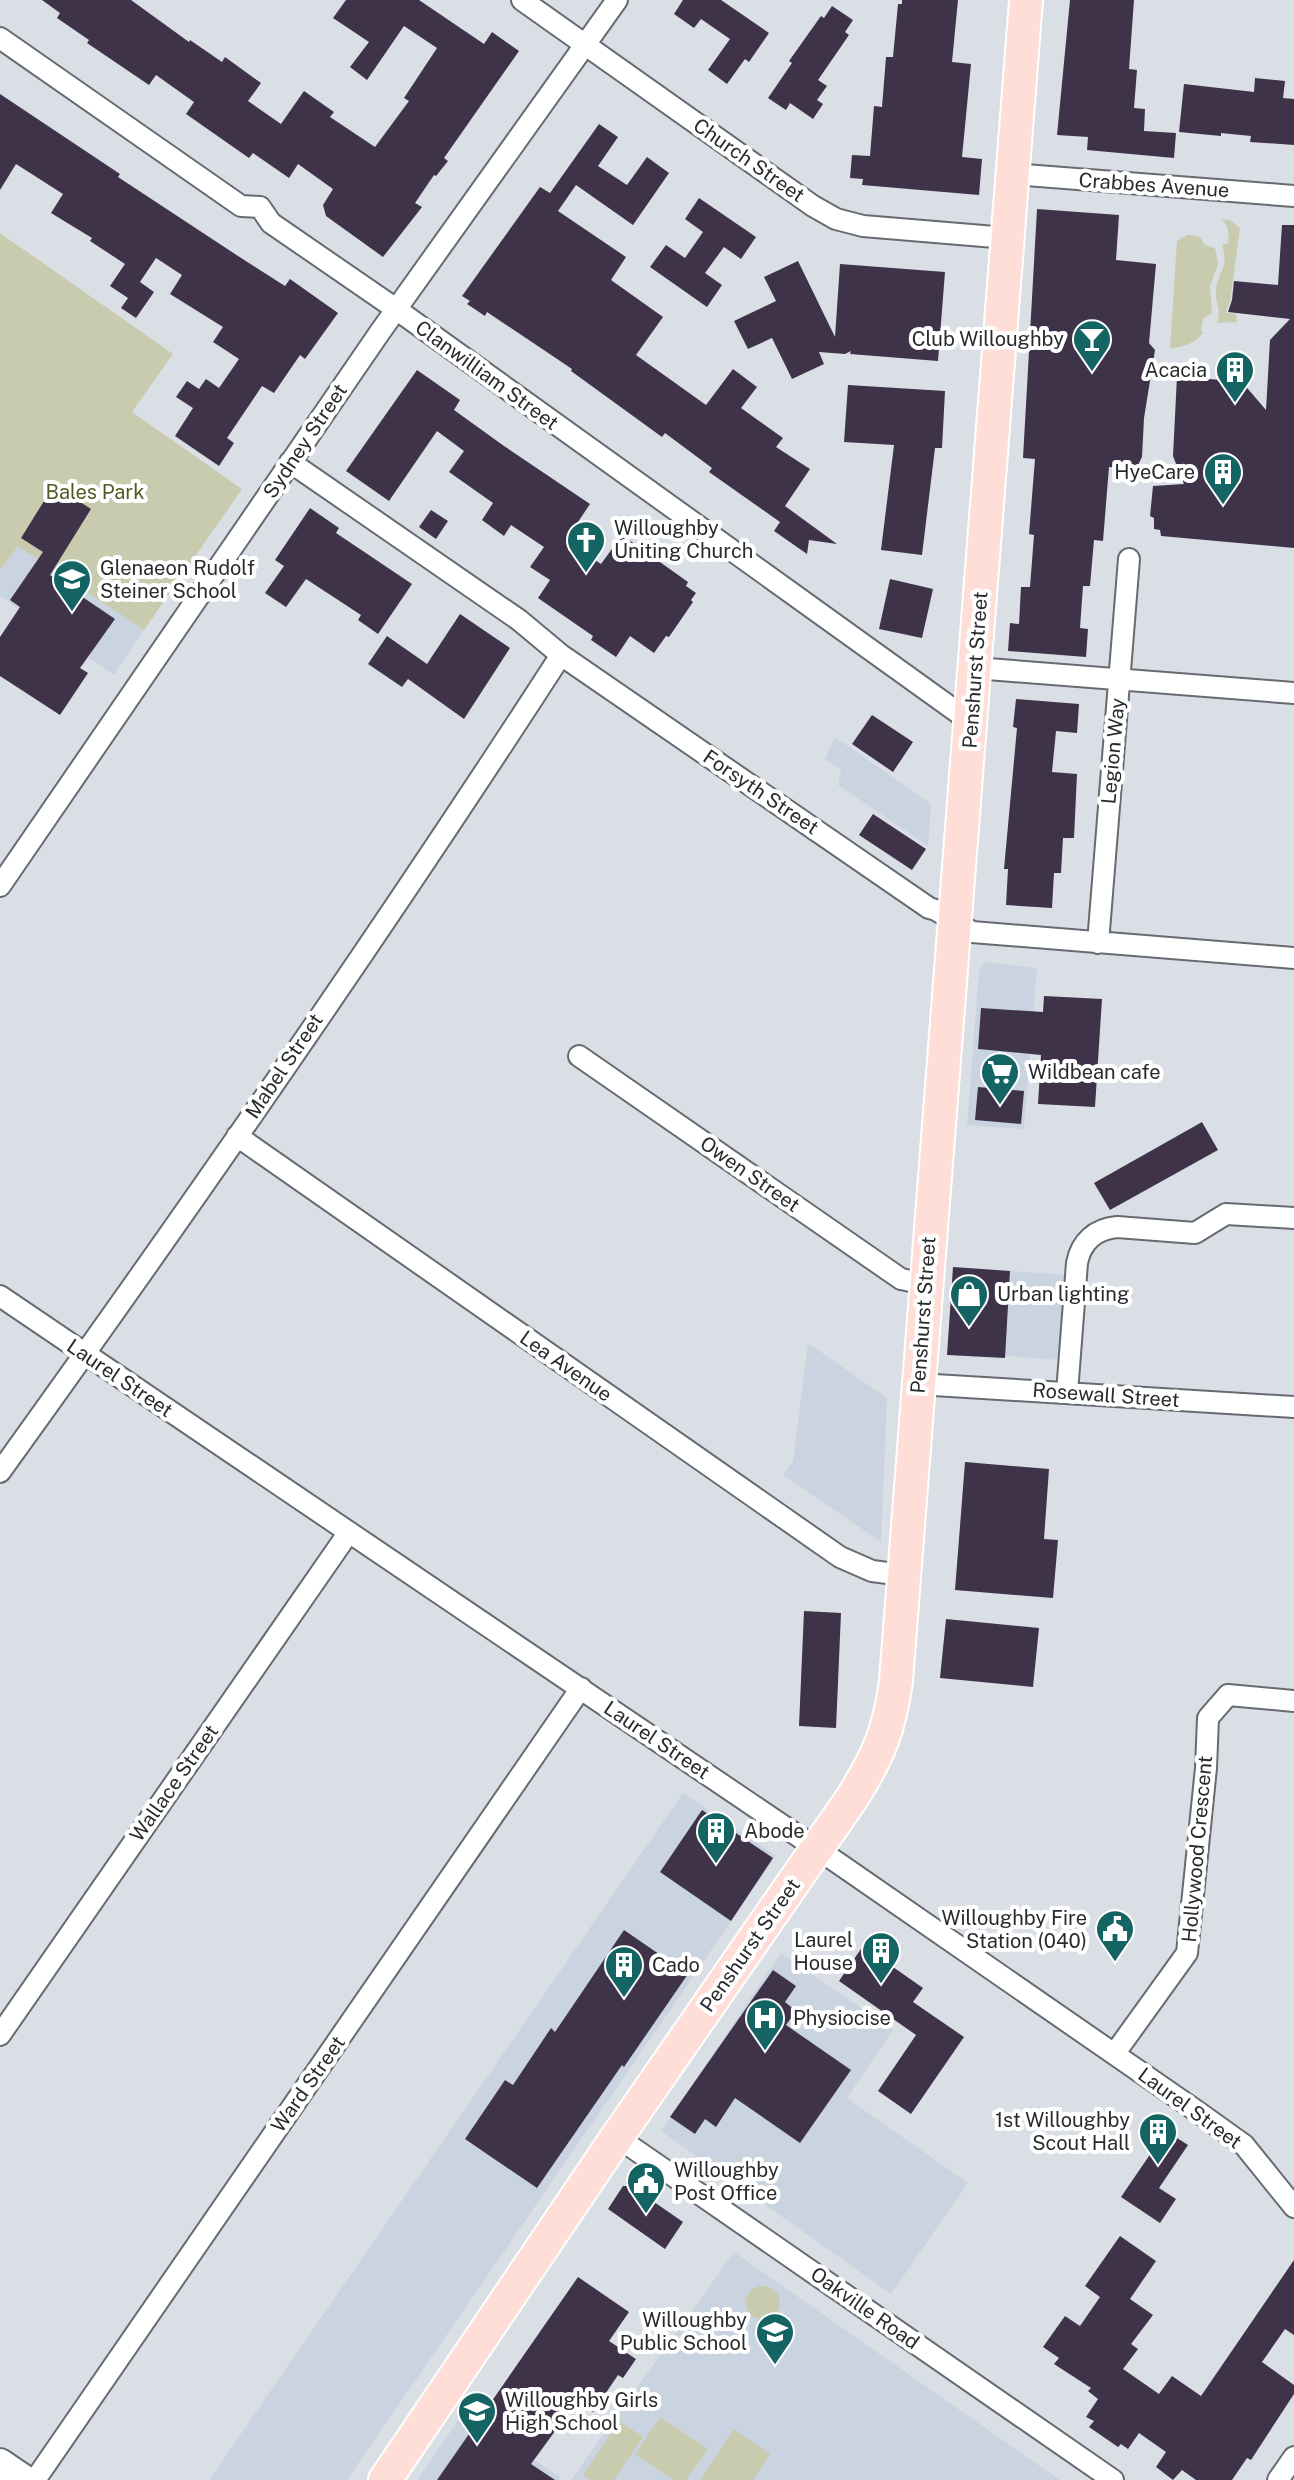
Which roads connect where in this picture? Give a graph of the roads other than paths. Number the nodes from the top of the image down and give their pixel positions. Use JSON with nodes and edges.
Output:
{"nodes":[{"id":1,"x":522,"y":0,"type":"edge"},
{"id":2,"x":617,"y":0,"type":"edge"},
{"id":3,"x":1026,"y":0,"type":"edge"},
{"id":4,"x":0,"y":38,"type":"edge"},
{"id":5,"x":586,"y":44,"type":"junction"},
{"id":6,"x":1013,"y":174,"type":"junction"},
{"id":7,"x":1294,"y":196,"type":"edge"},
{"id":8,"x":1007,"y":238,"type":"junction"},
{"id":9,"x":396,"y":309,"type":"junction"},
{"id":10,"x":290,"y":462,"type":"junction"},
{"id":11,"x":1129,"y":559,"type":"dead end"},
{"id":12,"x":561,"y":655,"type":"junction"},
{"id":13,"x":975,"y":668,"type":"junction"},
{"id":14,"x":1119,"y":680,"type":"junction"},
{"id":15,"x":1294,"y":693,"type":"edge"},
{"id":16,"x":971,"y":722,"type":"junction"},
{"id":17,"x":0,"y":886,"type":"edge"},
{"id":18,"x":954,"y":921,"type":"junction"},
{"id":19,"x":1098,"y":943,"type":"junction"},
{"id":20,"x":1294,"y":958,"type":"edge"},
{"id":21,"x":579,"y":1056,"type":"dead end"},
{"id":22,"x":237,"y":1136,"type":"junction"},
{"id":23,"x":1294,"y":1218,"type":"edge"},
{"id":24,"x":925,"y":1284,"type":"junction"},
{"id":25,"x":0,"y":1296,"type":"edge"},
{"id":26,"x":85,"y":1354,"type":"junction"},
{"id":27,"x":918,"y":1384,"type":"junction"},
{"id":28,"x":1067,"y":1393,"type":"junction"},
{"id":29,"x":1294,"y":1407,"type":"edge"},
{"id":30,"x":0,"y":1472,"type":"edge"},
{"id":31,"x":349,"y":1532,"type":"junction"},
{"id":32,"x":903,"y":1575,"type":"junction"},
{"id":33,"x":581,"y":1688,"type":"junction"},
{"id":34,"x":1294,"y":1701,"type":"edge"},
{"id":35,"x":817,"y":1849,"type":"junction"},
{"id":36,"x":0,"y":2035,"type":"edge"},
{"id":37,"x":1115,"y":2053,"type":"junction"},
{"id":38,"x":617,"y":2137,"type":"junction"},
{"id":39,"x":1294,"y":2207,"type":"edge"},
{"id":40,"x":1294,"y":2457,"type":"edge"},
{"id":41,"x":0,"y":2463,"type":"edge"},
{"id":42,"x":25,"y":2480,"type":"edge"},
{"id":43,"x":35,"y":2480,"type":"edge"},
{"id":44,"x":385,"y":2480,"type":"edge"},
{"id":45,"x":1113,"y":2480,"type":"edge"},
{"id":46,"x":1278,"y":2480,"type":"edge"}],
"edges":[{"from":1,"to":5,"type":"street","name":"Church Street"},
{"from":2,"to":5,"type":"street","name":"Sydney Street"},
{"from":3,"to":6,"type":"main road","name":"Penshurst Street"},
{"from":4,"to":9,"type":"street","name":"Clanwilliam Street"},
{"from":5,"to":8,"type":"street","name":"Church Street"},
{"from":5,"to":9,"type":"street","name":"Sydney Street"},
{"from":6,"to":7,"type":"street","name":"Crabbes Avenue"},
{"from":6,"to":8,"type":"main road","name":"Penshurst Street"},
{"from":8,"to":13,"type":"main road","name":"Penshurst Street"},
{"from":9,"to":10,"type":"street","name":"Sydney Street"},
{"from":9,"to":16,"type":"street","name":"Clanwilliam Street"},
{"from":10,"to":12,"type":"street","name":"Forsyth Street"},
{"from":10,"to":17,"type":"street","name":"Sydney Street"},
{"from":11,"to":14,"type":"street","name":"Legion Way"},
{"from":12,"to":18,"type":"street","name":"Forsyth Street"},
{"from":12,"to":22,"type":"street","name":"Mabel Street"},
{"from":13,"to":14,"type":"street"},
{"from":13,"to":16,"type":"main road","name":"Penshurst Street"},
{"from":14,"to":15,"type":"street"},
{"from":14,"to":19,"type":"street","name":"Legion Way"},
{"from":16,"to":18,"type":"main road","name":"Penshurst Street"},
{"from":18,"to":19,"type":"street","name":"Forsyth Street"},
{"from":18,"to":24,"type":"main road","name":"Penshurst Street"},
{"from":19,"to":20,"type":"street","name":"Forsyth Street"},
{"from":21,"to":24,"type":"street","name":"Owen Street"},
{"from":22,"to":26,"type":"street","name":"Mabel Street"},
{"from":22,"to":32,"type":"street","name":"Lea Avenue"},
{"from":23,"to":28,"type":"street"},
{"from":24,"to":27,"type":"main road","name":"Penshurst Street"},
{"from":25,"to":26,"type":"street","name":"Laurel Street"},
{"from":26,"to":30,"type":"street","name":"Mabel Street"},
{"from":26,"to":31,"type":"street","name":"Laurel Street"},
{"from":27,"to":28,"type":"street","name":"Rosewall Street"},
{"from":27,"to":32,"type":"main road","name":"Penshurst Street"},
{"from":28,"to":29,"type":"street","name":"Rosewall Street"},
{"from":31,"to":33,"type":"street","name":"Laurel Street"},
{"from":31,"to":36,"type":"street","name":"Wallace Street"},
{"from":32,"to":35,"type":"main road","name":"Penshurst Street"},
{"from":33,"to":35,"type":"street","name":"Laurel Street"},
{"from":33,"to":43,"type":"street","name":"Ward Street"},
{"from":34,"to":37,"type":"street","name":"Hollywood Crescent"},
{"from":35,"to":37,"type":"street","name":"Laurel Street"},
{"from":35,"to":38,"type":"main road","name":"Penshurst Street"},
{"from":37,"to":39,"type":"street","name":"Laurel Street"},
{"from":38,"to":44,"type":"main road","name":"Penshurst Street"},
{"from":38,"to":45,"type":"street","name":"Oakville Road"},
{"from":40,"to":46,"type":"street"},
{"from":41,"to":42,"type":"main road"}]}
